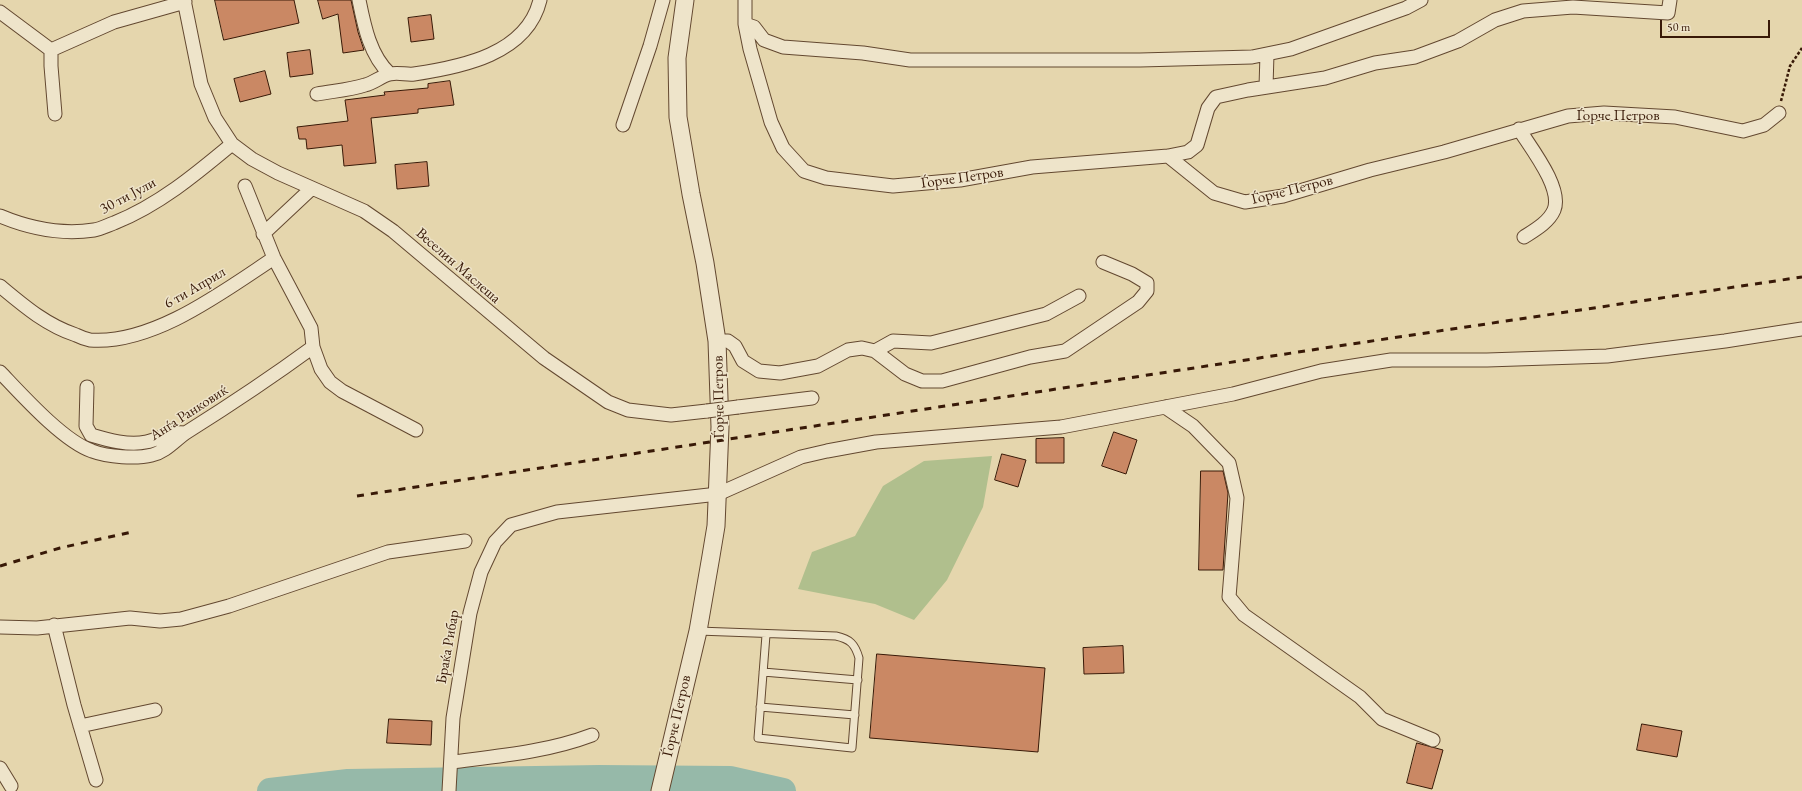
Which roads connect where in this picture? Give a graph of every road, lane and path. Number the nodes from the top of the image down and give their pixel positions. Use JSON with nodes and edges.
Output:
{"nodes":[{"id":1,"x":359,"y":0,"type":"edge"},
{"id":2,"x":540,"y":0,"type":"edge"},
{"id":3,"x":663,"y":0,"type":"edge"},
{"id":4,"x":685,"y":0,"type":"edge"},
{"id":5,"x":745,"y":0,"type":"edge"},
{"id":6,"x":1421,"y":0,"type":"edge"},
{"id":7,"x":1670,"y":0,"type":"edge"},
{"id":8,"x":184,"y":1,"type":"edge"},
{"id":9,"x":1541,"y":5,"type":"edge"},
{"id":10,"x":0,"y":12,"type":"edge"},
{"id":11,"x":745,"y":24,"type":"junction"},
{"id":12,"x":1802,"y":48,"type":"edge"},
{"id":13,"x":51,"y":50,"type":"junction"},
{"id":14,"x":1267,"y":54,"type":"junction"},
{"id":15,"x":390,"y":74,"type":"junction"},
{"id":16,"x":1266,"y":87,"type":"junction"},
{"id":17,"x":317,"y":94,"type":"dead end"},
{"id":18,"x":1779,"y":113,"type":"joint"},
{"id":19,"x":55,"y":114,"type":"dead end"},
{"id":20,"x":623,"y":124,"type":"dead end"},
{"id":21,"x":1519,"y":129,"type":"junction"},
{"id":22,"x":232,"y":144,"type":"junction"},
{"id":23,"x":1168,"y":156,"type":"junction"},
{"id":24,"x":245,"y":186,"type":"dead end"},
{"id":25,"x":311,"y":189,"type":"junction"},
{"id":26,"x":0,"y":216,"type":"edge"},
{"id":27,"x":263,"y":234,"type":"junction"},
{"id":28,"x":1524,"y":237,"type":"dead end"},
{"id":29,"x":274,"y":258,"type":"junction"},
{"id":30,"x":1103,"y":262,"type":"dead end"},
{"id":31,"x":0,"y":286,"type":"edge"},
{"id":32,"x":1079,"y":296,"type":"dead end"},
{"id":33,"x":1802,"y":329,"type":"edge"},
{"id":34,"x":717,"y":341,"type":"junction"},
{"id":35,"x":313,"y":347,"type":"junction"},
{"id":36,"x":875,"y":351,"type":"junction"},
{"id":37,"x":0,"y":372,"type":"edge"},
{"id":38,"x":87,"y":386,"type":"dead end"},
{"id":39,"x":812,"y":398,"type":"dead end"},
{"id":40,"x":1165,"y":408,"type":"junction"},
{"id":41,"x":416,"y":430,"type":"dead end"},
{"id":42,"x":185,"y":433,"type":"junction"},
{"id":43,"x":718,"y":494,"type":"junction"},
{"id":44,"x":465,"y":541,"type":"dead end"},
{"id":45,"x":54,"y":626,"type":"junction"},
{"id":46,"x":0,"y":627,"type":"edge"},
{"id":47,"x":698,"y":631,"type":"junction"},
{"id":48,"x":766,"y":634,"type":"junction"},
{"id":49,"x":763,"y":672,"type":"junction"},
{"id":50,"x":858,"y":680,"type":"junction"},
{"id":51,"x":760,"y":707,"type":"junction"},
{"id":52,"x":155,"y":710,"type":"dead end"},
{"id":53,"x":855,"y":715,"type":"junction"},
{"id":54,"x":80,"y":726,"type":"junction"},
{"id":55,"x":592,"y":734,"type":"dead end"},
{"id":56,"x":1434,"y":740,"type":"dead end"},
{"id":57,"x":452,"y":762,"type":"junction"},
{"id":58,"x":0,"y":768,"type":"edge"},
{"id":59,"x":96,"y":780,"type":"dead end"},
{"id":60,"x":11,"y":786,"type":"dead end"},
{"id":61,"x":450,"y":791,"type":"edge"},
{"id":62,"x":660,"y":791,"type":"edge"}],
"edges":[{"from":1,"to":15,"type":"street"},
{"from":2,"to":15,"type":"street"},
{"from":3,"to":20,"type":"street"},
{"from":4,"to":34,"type":"street","name":"Ѓорче Петров"},
{"from":5,"to":11,"type":"street","name":"Ѓорче Петров"},
{"from":6,"to":14,"type":"street"},
{"from":7,"to":9,"type":"street"},
{"from":8,"to":13,"type":"street"},
{"from":8,"to":22,"type":"street","name":"Веселин Маслеша"},
{"from":9,"to":16,"type":"street"},
{"from":10,"to":13,"type":"street"},
{"from":11,"to":14,"type":"street"},
{"from":11,"to":23,"type":"street","name":"Ѓорче Петров"},
{"from":12,"to":18,"type":"path"},
{"from":13,"to":19,"type":"street"},
{"from":14,"to":16,"type":"street"},
{"from":15,"to":17,"type":"street"},
{"from":16,"to":23,"type":"street"},
{"from":18,"to":21,"type":"street","name":"Ѓорче Петров"},
{"from":21,"to":23,"type":"street","name":"Ѓорче Петров"},
{"from":21,"to":28,"type":"street"},
{"from":22,"to":25,"type":"street","name":"Веселин Маслеша"},
{"from":22,"to":26,"type":"street","name":"30 ти Јули"},
{"from":24,"to":27,"type":"street"},
{"from":25,"to":27,"type":"street"},
{"from":25,"to":39,"type":"street","name":"Веселин Маслеша","bridge":true},
{"from":27,"to":29,"type":"street"},
{"from":29,"to":31,"type":"street","name":"6 ти Април"},
{"from":29,"to":35,"type":"street"},
{"from":30,"to":36,"type":"street"},
{"from":32,"to":36,"type":"street"},
{"from":33,"to":40,"type":"street","name":"Браќа Рибар"},
{"from":34,"to":36,"type":"street"},
{"from":34,"to":43,"type":"street","name":"Ѓорче Петров"},
{"from":35,"to":41,"type":"street"},
{"from":35,"to":42,"type":"street","name":"Анѓа Ранковиќ"},
{"from":37,"to":42,"type":"street","name":"Анѓа Ранковиќ"},
{"from":38,"to":42,"type":"street"},
{"from":40,"to":43,"type":"street","name":"Браќа Рибар"},
{"from":40,"to":56,"type":"street"},
{"from":43,"to":47,"type":"street","name":"Ѓорче Петров"},
{"from":43,"to":57,"type":"street","name":"Браќа Рибар"},
{"from":44,"to":45,"type":"street"},
{"from":45,"to":46,"type":"street"},
{"from":45,"to":54,"type":"street"},
{"from":47,"to":48,"type":"lane"},
{"from":47,"to":62,"type":"street","name":"Ѓорче Петров"},
{"from":48,"to":49,"type":"lane"},
{"from":48,"to":50,"type":"lane"},
{"from":49,"to":50,"type":"lane"},
{"from":49,"to":51,"type":"lane"},
{"from":50,"to":53,"type":"lane"},
{"from":51,"to":53,"type":"lane"},
{"from":51,"to":53,"type":"lane"},
{"from":52,"to":54,"type":"street"},
{"from":54,"to":59,"type":"street"},
{"from":55,"to":57,"type":"street"},
{"from":57,"to":61,"type":"street","name":"Браќа Рибар"},
{"from":58,"to":60,"type":"street"}]}
